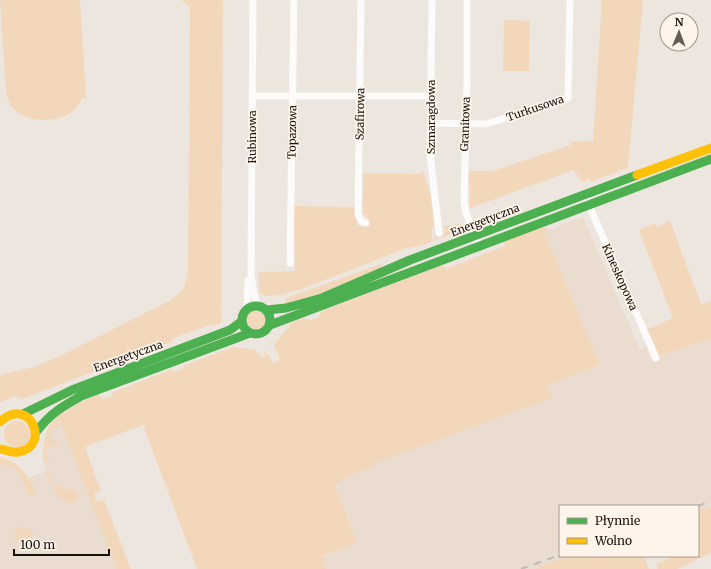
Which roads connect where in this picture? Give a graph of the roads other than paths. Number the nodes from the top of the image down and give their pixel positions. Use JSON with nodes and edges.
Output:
{"nodes":[{"id":1,"x":253,"y":0,"type":"edge"},
{"id":2,"x":294,"y":0,"type":"edge"},
{"id":3,"x":361,"y":0,"type":"edge"},
{"id":4,"x":432,"y":0,"type":"edge"},
{"id":5,"x":467,"y":0,"type":"edge"},
{"id":6,"x":570,"y":0,"type":"edge"},
{"id":7,"x":360,"y":95,"type":"junction"},
{"id":8,"x":252,"y":96,"type":"junction"},
{"id":9,"x":293,"y":96,"type":"junction"},
{"id":10,"x":431,"y":96,"type":"junction"},
{"id":11,"x":430,"y":123,"type":"junction"},
{"id":12,"x":465,"y":124,"type":"junction"},
{"id":13,"x":711,"y":148,"type":"edge"},
{"id":14,"x":711,"y":159,"type":"edge"},
{"id":15,"x":585,"y":195,"type":"junction"},
{"id":16,"x":588,"y":204,"type":"junction"},
{"id":17,"x":366,"y":223,"type":"dead end"},
{"id":18,"x":439,"y":233,"type":"dead end"},
{"id":19,"x":475,"y":236,"type":"junction"},
{"id":20,"x":479,"y":246,"type":"junction"},
{"id":21,"x":290,"y":263,"type":"dead end"},
{"id":22,"x":251,"y":275,"type":"junction"},
{"id":23,"x":258,"y":306,"type":"junction"},
{"id":24,"x":247,"y":309,"type":"junction"},
{"id":25,"x":267,"y":310,"type":"junction"},
{"id":26,"x":242,"y":321,"type":"junction"},
{"id":27,"x":270,"y":325,"type":"junction"},
{"id":28,"x":250,"y":333,"type":"junction"},
{"id":29,"x":656,"y":358,"type":"dead end"},
{"id":30,"x":23,"y":414,"type":"junction"},
{"id":31,"x":0,"y":422,"type":"edge"},
{"id":32,"x":36,"y":432,"type":"junction"},
{"id":33,"x":0,"y":443,"type":"edge"},
{"id":34,"x":0,"y":449,"type":"edge"},
{"id":35,"x":11,"y":452,"type":"junction"}],
"edges":[{"from":1,"to":8,"type":"street","name":"Rubinowa"},
{"from":2,"to":9,"type":"street","name":"Topazowa"},
{"from":3,"to":7,"type":"street","name":"Szafirowa"},
{"from":4,"to":10,"type":"street","name":"Szmaragdowa"},
{"from":5,"to":12,"type":"street","name":"Granitowa"},
{"from":6,"to":12,"type":"street","name":"Turkusowa"},
{"from":7,"to":9,"type":"street"},
{"from":7,"to":10,"type":"street"},
{"from":7,"to":17,"type":"street","name":"Szafirowa"},
{"from":8,"to":9,"type":"street"},
{"from":8,"to":22,"type":"street","name":"Rubinowa"},
{"from":9,"to":21,"type":"street","name":"Topazowa"},
{"from":10,"to":11,"type":"street","name":"Szmaragdowa"},
{"from":11,"to":12,"type":"street","name":"Turkusowa"},
{"from":11,"to":18,"type":"street","name":"Szmaragdowa"},
{"from":12,"to":19,"type":"street","name":"Granitowa"},
{"from":13,"to":15,"type":"street","name":"Energetyczna"},
{"from":14,"to":16,"type":"street","name":"Energetyczna"},
{"from":15,"to":16,"type":"street","name":"Kineskopowa"},
{"from":15,"to":19,"type":"street","name":"Energetyczna"},
{"from":16,"to":20,"type":"street","name":"Energetyczna"},
{"from":16,"to":29,"type":"street","name":"Kineskopowa"},
{"from":19,"to":20,"type":"street","name":"Granitowa"},
{"from":19,"to":25,"type":"street","name":"Energetyczna"},
{"from":20,"to":27,"type":"street","name":"Energetyczna"},
{"from":22,"to":23,"type":"street","name":"Rubinowa"},
{"from":22,"to":24,"type":"street","name":"Rubinowa"},
{"from":23,"to":24,"type":"street"},
{"from":23,"to":25,"type":"street"},
{"from":24,"to":26,"type":"street"},
{"from":25,"to":27,"type":"street"},
{"from":26,"to":28,"type":"street"},
{"from":26,"to":30,"type":"street","name":"Energetyczna"},
{"from":27,"to":28,"type":"street","name":"Energetyczna"},
{"from":28,"to":32,"type":"street","name":"Energetyczna"},
{"from":30,"to":31,"type":"street","name":"Energetyczna"},
{"from":30,"to":32,"type":"street"},
{"from":32,"to":35,"type":"street","name":"Energetyczna"},
{"from":33,"to":35,"type":"street"},
{"from":34,"to":35,"type":"street"}]}
